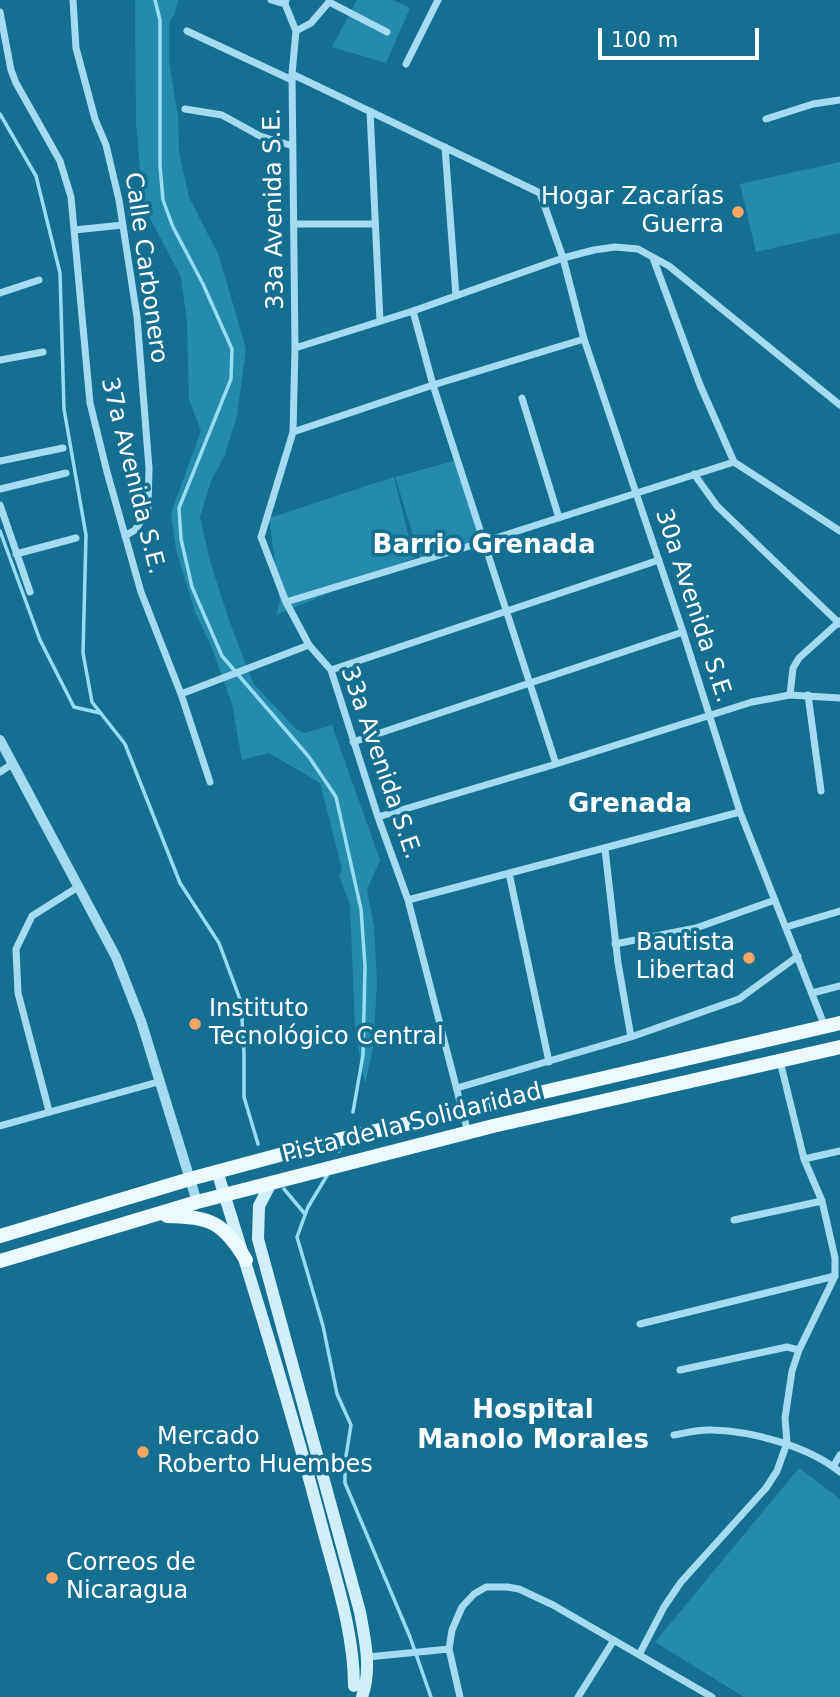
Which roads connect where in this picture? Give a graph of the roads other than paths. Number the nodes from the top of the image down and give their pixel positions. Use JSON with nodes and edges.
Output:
{"nodes":[{"id":1,"x":73,"y":0,"type":"edge"},
{"id":2,"x":271,"y":0,"type":"edge"},
{"id":3,"x":438,"y":0,"type":"edge"},
{"id":4,"x":285,"y":2,"type":"edge"},
{"id":5,"x":0,"y":12,"type":"edge"},
{"id":6,"x":296,"y":31,"type":"junction"},
{"id":7,"x":187,"y":32,"type":"dead end"},
{"id":8,"x":387,"y":32,"type":"dead end"},
{"id":9,"x":406,"y":64,"type":"dead end"},
{"id":10,"x":292,"y":77,"type":"junction"},
{"id":11,"x":840,"y":100,"type":"edge"},
{"id":12,"x":186,"y":109,"type":"dead end"},
{"id":13,"x":370,"y":111,"type":"junction"},
{"id":14,"x":766,"y":119,"type":"dead end"},
{"id":15,"x":293,"y":146,"type":"junction"},
{"id":16,"x":445,"y":147,"type":"junction"},
{"id":17,"x":294,"y":224,"type":"junction"},
{"id":18,"x":123,"y":225,"type":"junction"},
{"id":19,"x":374,"y":225,"type":"junction"},
{"id":20,"x":74,"y":230,"type":"junction"},
{"id":21,"x":653,"y":256,"type":"junction"},
{"id":22,"x":563,"y":258,"type":"junction"},
{"id":23,"x":39,"y":280,"type":"dead end"},
{"id":24,"x":0,"y":293,"type":"edge"},
{"id":25,"x":456,"y":296,"type":"junction"},
{"id":26,"x":413,"y":311,"type":"junction"},
{"id":27,"x":380,"y":321,"type":"junction"},
{"id":28,"x":584,"y":339,"type":"junction"},
{"id":29,"x":296,"y":348,"type":"junction"},
{"id":30,"x":43,"y":352,"type":"dead end"},
{"id":31,"x":0,"y":360,"type":"edge"},
{"id":32,"x":433,"y":385,"type":"junction"},
{"id":33,"x":522,"y":398,"type":"dead end"},
{"id":34,"x":840,"y":405,"type":"edge"},
{"id":35,"x":293,"y":432,"type":"junction"},
{"id":36,"x":63,"y":448,"type":"dead end"},
{"id":37,"x":0,"y":461,"type":"edge"},
{"id":38,"x":734,"y":462,"type":"junction"},
{"id":39,"x":66,"y":473,"type":"dead end"},
{"id":40,"x":694,"y":474,"type":"junction"},
{"id":41,"x":0,"y":489,"type":"edge"},
{"id":42,"x":636,"y":493,"type":"junction"},
{"id":43,"x":0,"y":505,"type":"edge"},
{"id":44,"x":559,"y":518,"type":"junction"},
{"id":45,"x":840,"y":531,"type":"edge"},
{"id":46,"x":125,"y":536,"type":"junction"},
{"id":47,"x":76,"y":538,"type":"dead end"},
{"id":48,"x":483,"y":542,"type":"junction"},
{"id":49,"x":16,"y":554,"type":"junction"},
{"id":50,"x":659,"y":560,"type":"junction"},
{"id":51,"x":30,"y":592,"type":"dead end"},
{"id":52,"x":286,"y":602,"type":"junction"},
{"id":53,"x":507,"y":611,"type":"junction"},
{"id":54,"x":839,"y":622,"type":"edge"},
{"id":55,"x":683,"y":632,"type":"junction"},
{"id":56,"x":309,"y":646,"type":"junction"},
{"id":57,"x":331,"y":670,"type":"junction"},
{"id":58,"x":528,"y":683,"type":"junction"},
{"id":59,"x":181,"y":694,"type":"junction"},
{"id":60,"x":790,"y":695,"type":"junction"},
{"id":61,"x":808,"y":695,"type":"junction"},
{"id":62,"x":840,"y":698,"type":"edge"},
{"id":63,"x":709,"y":717,"type":"junction"},
{"id":64,"x":0,"y":740,"type":"edge"},
{"id":65,"x":354,"y":742,"type":"junction"},
{"id":66,"x":12,"y":764,"type":"junction"},
{"id":67,"x":556,"y":764,"type":"junction"},
{"id":68,"x":0,"y":772,"type":"edge"},
{"id":69,"x":210,"y":782,"type":"dead end"},
{"id":70,"x":821,"y":791,"type":"dead end"},
{"id":71,"x":740,"y":812,"type":"junction"},
{"id":72,"x":378,"y":817,"type":"junction"},
{"id":73,"x":605,"y":849,"type":"junction"},
{"id":74,"x":509,"y":873,"type":"junction"},
{"id":75,"x":78,"y":887,"type":"junction"},
{"id":76,"x":408,"y":900,"type":"junction"},
{"id":77,"x":775,"y":900,"type":"junction"},
{"id":78,"x":840,"y":911,"type":"edge"},
{"id":79,"x":786,"y":928,"type":"junction"},
{"id":80,"x":615,"y":944,"type":"junction"},
{"id":81,"x":798,"y":956,"type":"junction"},
{"id":82,"x":840,"y":986,"type":"edge"},
{"id":83,"x":812,"y":993,"type":"junction"},
{"id":84,"x":840,"y":1023,"type":"edge"},
{"id":85,"x":825,"y":1027,"type":"junction"},
{"id":86,"x":631,"y":1037,"type":"junction"},
{"id":87,"x":840,"y":1047,"type":"edge"},
{"id":88,"x":780,"y":1061,"type":"junction"},
{"id":89,"x":549,"y":1062,"type":"junction"},
{"id":90,"x":158,"y":1082,"type":"junction"},
{"id":91,"x":457,"y":1088,"type":"junction"},
{"id":92,"x":462,"y":1110,"type":"junction"},
{"id":93,"x":49,"y":1111,"type":"junction"},
{"id":94,"x":0,"y":1126,"type":"edge"},
{"id":95,"x":468,"y":1133,"type":"junction"},
{"id":96,"x":840,"y":1151,"type":"edge"},
{"id":97,"x":804,"y":1159,"type":"junction"},
{"id":98,"x":217,"y":1171,"type":"junction"},
{"id":99,"x":190,"y":1179,"type":"junction"},
{"id":100,"x":271,"y":1183,"type":"junction"},
{"id":101,"x":224,"y":1195,"type":"junction"},
{"id":102,"x":822,"y":1201,"type":"junction"},
{"id":103,"x":197,"y":1202,"type":"junction"},
{"id":104,"x":148,"y":1216,"type":"junction"},
{"id":105,"x":734,"y":1220,"type":"dead end"},
{"id":106,"x":0,"y":1236,"type":"edge"},
{"id":107,"x":836,"y":1245,"type":"edge"},
{"id":108,"x":246,"y":1260,"type":"junction"},
{"id":109,"x":0,"y":1261,"type":"edge"},
{"id":110,"x":835,"y":1276,"type":"junction"},
{"id":111,"x":640,"y":1324,"type":"dead end"},
{"id":112,"x":799,"y":1350,"type":"junction"},
{"id":113,"x":680,"y":1370,"type":"dead end"},
{"id":114,"x":674,"y":1435,"type":"dead end"},
{"id":115,"x":787,"y":1443,"type":"junction"},
{"id":116,"x":840,"y":1455,"type":"edge"},
{"id":117,"x":837,"y":1469,"type":"edge"},
{"id":118,"x":347,"y":1627,"type":"junction"},
{"id":119,"x":614,"y":1640,"type":"junction"},
{"id":120,"x":449,"y":1649,"type":"junction"},
{"id":121,"x":639,"y":1655,"type":"junction"},
{"id":122,"x":368,"y":1657,"type":"junction"},
{"id":123,"x":356,"y":1693,"type":"edge"},
{"id":124,"x":460,"y":1697,"type":"edge"},
{"id":125,"x":579,"y":1697,"type":"edge"},
{"id":126,"x":712,"y":1697,"type":"edge"}],
"edges":[{"from":1,"to":18,"type":"street","name":"Calle Carbonero"},
{"from":2,"to":4,"type":"street"},
{"from":3,"to":9,"type":"street"},
{"from":4,"to":6,"type":"street","name":"33a Avenida S.E."},
{"from":5,"to":20,"type":"street","name":"37a Avenida S.E."},
{"from":6,"to":8,"type":"street"},
{"from":6,"to":10,"type":"street","name":"33a Avenida S.E."},
{"from":7,"to":10,"type":"street"},
{"from":10,"to":13,"type":"street"},
{"from":10,"to":15,"type":"street","name":"33a Avenida S.E."},
{"from":11,"to":14,"type":"street"},
{"from":12,"to":15,"type":"street"},
{"from":13,"to":16,"type":"street"},
{"from":13,"to":19,"type":"street"},
{"from":15,"to":17,"type":"street","name":"33a Avenida S.E."},
{"from":16,"to":22,"type":"street","name":"30a Avenida S.E."},
{"from":16,"to":25,"type":"street"},
{"from":17,"to":19,"type":"street"},
{"from":17,"to":29,"type":"street","name":"33a Avenida S.E."},
{"from":18,"to":20,"type":"street"},
{"from":18,"to":46,"type":"street","name":"Calle Carbonero"},
{"from":19,"to":27,"type":"street"},
{"from":20,"to":46,"type":"street","name":"37a Avenida S.E."},
{"from":21,"to":22,"type":"street"},
{"from":21,"to":34,"type":"street"},
{"from":21,"to":38,"type":"street"},
{"from":22,"to":25,"type":"street"},
{"from":22,"to":28,"type":"street","name":"30a Avenida S.E."},
{"from":23,"to":24,"type":"street"},
{"from":25,"to":26,"type":"street"},
{"from":26,"to":27,"type":"street"},
{"from":26,"to":32,"type":"street"},
{"from":27,"to":29,"type":"street"},
{"from":28,"to":32,"type":"street"},
{"from":28,"to":42,"type":"street","name":"30a Avenida S.E."},
{"from":29,"to":35,"type":"street","name":"33a Avenida S.E."},
{"from":30,"to":31,"type":"street"},
{"from":32,"to":35,"type":"street"},
{"from":32,"to":48,"type":"street"},
{"from":33,"to":44,"type":"street"},
{"from":35,"to":52,"type":"street","name":"33a Avenida S.E."},
{"from":36,"to":37,"type":"street"},
{"from":38,"to":40,"type":"street"},
{"from":38,"to":45,"type":"street"},
{"from":39,"to":41,"type":"street"},
{"from":40,"to":42,"type":"street"},
{"from":40,"to":54,"type":"street"},
{"from":42,"to":44,"type":"street"},
{"from":42,"to":50,"type":"street","name":"30a Avenida S.E."},
{"from":43,"to":49,"type":"street"},
{"from":44,"to":48,"type":"street"},
{"from":46,"to":59,"type":"street","name":"37a Avenida S.E."},
{"from":47,"to":49,"type":"street"},
{"from":48,"to":52,"type":"street"},
{"from":48,"to":53,"type":"street"},
{"from":49,"to":51,"type":"street"},
{"from":50,"to":53,"type":"street"},
{"from":50,"to":55,"type":"street","name":"30a Avenida S.E."},
{"from":52,"to":56,"type":"street","name":"33a Avenida S.E."},
{"from":53,"to":57,"type":"street"},
{"from":53,"to":58,"type":"street"},
{"from":54,"to":60,"type":"street"},
{"from":55,"to":58,"type":"street"},
{"from":55,"to":63,"type":"street","name":"30a Avenida S.E."},
{"from":56,"to":57,"type":"street","name":"33a Avenida S.E."},
{"from":56,"to":59,"type":"street"},
{"from":57,"to":65,"type":"street","name":"33a Avenida S.E."},
{"from":58,"to":65,"type":"street"},
{"from":58,"to":67,"type":"street"},
{"from":59,"to":69,"type":"street","name":"37a Avenida S.E."},
{"from":60,"to":61,"type":"street"},
{"from":60,"to":63,"type":"street"},
{"from":61,"to":62,"type":"street"},
{"from":61,"to":70,"type":"street"},
{"from":63,"to":67,"type":"street"},
{"from":63,"to":71,"type":"street","name":"30a Avenida S.E."},
{"from":64,"to":66,"type":"street"},
{"from":65,"to":72,"type":"street","name":"33a Avenida S.E."},
{"from":66,"to":68,"type":"street"},
{"from":66,"to":75,"type":"street"},
{"from":67,"to":72,"type":"street"},
{"from":71,"to":73,"type":"street"},
{"from":71,"to":77,"type":"street","name":"30a Avenida S.E."},
{"from":72,"to":76,"type":"street","name":"33a Avenida S.E."},
{"from":73,"to":74,"type":"street"},
{"from":73,"to":80,"type":"street"},
{"from":74,"to":76,"type":"street"},
{"from":74,"to":89,"type":"street"},
{"from":75,"to":90,"type":"street"},
{"from":75,"to":93,"type":"street"},
{"from":76,"to":91,"type":"street","name":"33a Avenida S.E."},
{"from":77,"to":79,"type":"street","name":"30a Avenida S.E."},
{"from":77,"to":80,"type":"street"},
{"from":78,"to":79,"type":"street"},
{"from":79,"to":81,"type":"street","name":"30a Avenida S.E."},
{"from":80,"to":86,"type":"street"},
{"from":81,"to":83,"type":"street","name":"30a Avenida S.E."},
{"from":81,"to":86,"type":"street"},
{"from":82,"to":83,"type":"street"},
{"from":83,"to":85,"type":"street","name":"30a Avenida S.E."},
{"from":84,"to":85,"type":"main road","name":"Pista de la Solidaridad"},
{"from":85,"to":92,"type":"main road","name":"Pista de la Solidaridad"},
{"from":86,"to":89,"type":"street"},
{"from":87,"to":88,"type":"main road","name":"Pista de la Solidaridad"},
{"from":88,"to":95,"type":"main road","name":"Pista de la Solidaridad"},
{"from":88,"to":97,"type":"street"},
{"from":89,"to":91,"type":"street"},
{"from":90,"to":93,"type":"street"},
{"from":90,"to":99,"type":"street"},
{"from":91,"to":92,"type":"street","name":"33a Avenida S.E."},
{"from":92,"to":95,"type":"street","name":"33a Avenida S.E."},
{"from":92,"to":98,"type":"main road","name":"Pista de la Solidaridad"},
{"from":93,"to":94,"type":"street"},
{"from":95,"to":100,"type":"main road","name":"Pista de la Solidaridad"},
{"from":96,"to":97,"type":"street"},
{"from":97,"to":102,"type":"street"},
{"from":98,"to":99,"type":"main road","name":"Pista de la Solidaridad"},
{"from":98,"to":101,"type":"main road"},
{"from":99,"to":103,"type":"street"},
{"from":99,"to":106,"type":"main road","name":"Pista de la Solidaridad"},
{"from":100,"to":101,"type":"main road","name":"Pista de la Solidaridad"},
{"from":100,"to":122,"type":"main road"},
{"from":101,"to":103,"type":"main road","name":"Pista de la Solidaridad"},
{"from":101,"to":108,"type":"main road"},
{"from":102,"to":105,"type":"street"},
{"from":102,"to":107,"type":"street"},
{"from":103,"to":104,"type":"main road","name":"Pista de la Solidaridad"},
{"from":104,"to":108,"type":"main road"},
{"from":104,"to":109,"type":"main road","name":"Pista de la Solidaridad"},
{"from":107,"to":110,"type":"street"},
{"from":108,"to":118,"type":"main road"},
{"from":110,"to":111,"type":"street"},
{"from":110,"to":112,"type":"street"},
{"from":112,"to":113,"type":"street"},
{"from":112,"to":115,"type":"street"},
{"from":114,"to":115,"type":"street"},
{"from":115,"to":117,"type":"street"},
{"from":115,"to":121,"type":"street"},
{"from":116,"to":117,"type":"street"},
{"from":118,"to":122,"type":"main road"},
{"from":118,"to":123,"type":"main road"},
{"from":119,"to":120,"type":"street"},
{"from":119,"to":121,"type":"street"},
{"from":119,"to":125,"type":"street"},
{"from":120,"to":122,"type":"street"},
{"from":120,"to":124,"type":"street"},
{"from":121,"to":126,"type":"street"},
{"from":122,"to":123,"type":"main road"}]}
